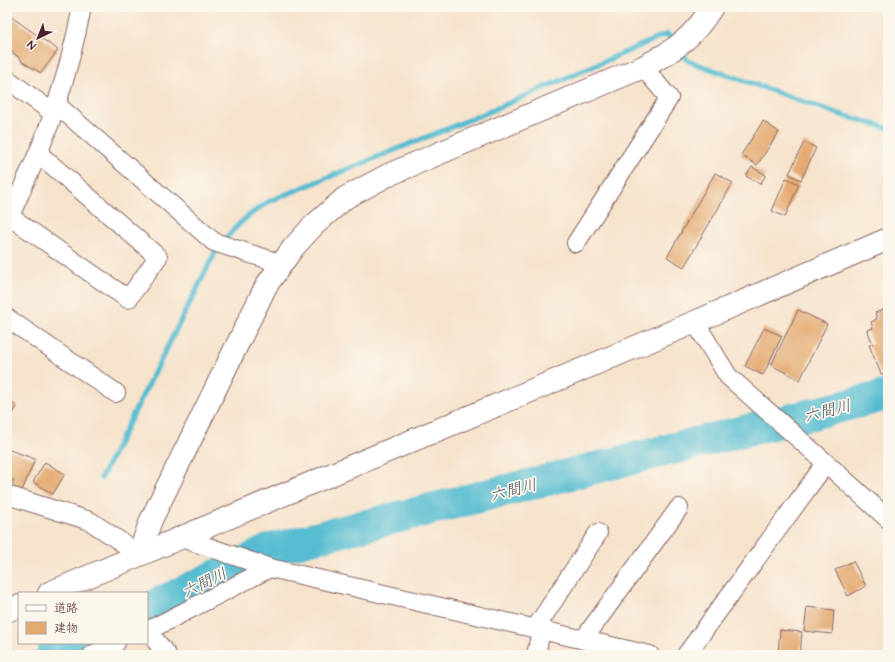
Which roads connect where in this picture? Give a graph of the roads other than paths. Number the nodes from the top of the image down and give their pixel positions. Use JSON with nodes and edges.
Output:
{"nodes":[{"id":1,"x":82,"y":7,"type":"edge"},
{"id":2,"x":712,"y":7,"type":"edge"},
{"id":3,"x":643,"y":67,"type":"junction"},
{"id":4,"x":7,"y":79,"type":"edge"},
{"id":5,"x":54,"y":108,"type":"junction"},
{"id":6,"x":39,"y":154,"type":"junction"},
{"id":7,"x":8,"y":218,"type":"edge"},
{"id":8,"x":888,"y":239,"type":"edge"},
{"id":9,"x":576,"y":243,"type":"dead end"},
{"id":10,"x":282,"y":264,"type":"junction"},
{"id":11,"x":7,"y":318,"type":"edge"},
{"id":12,"x":696,"y":322,"type":"junction"},
{"id":13,"x":116,"y":393,"type":"dead end"},
{"id":14,"x":826,"y":463,"type":"junction"},
{"id":15,"x":7,"y":496,"type":"edge"},
{"id":16,"x":679,"y":508,"type":"dead end"},
{"id":17,"x":888,"y":519,"type":"edge"},
{"id":18,"x":598,"y":533,"type":"dead end"},
{"id":19,"x":180,"y":537,"type":"junction"},
{"id":20,"x":138,"y":554,"type":"junction"},
{"id":21,"x":266,"y":567,"type":"junction"},
{"id":22,"x":51,"y":592,"type":"edge"},
{"id":23,"x":18,"y":606,"type":"edge"},
{"id":24,"x":7,"y":611,"type":"edge"},
{"id":25,"x":148,"y":630,"type":"edge"},
{"id":26,"x":538,"y":630,"type":"junction"},
{"id":27,"x":148,"y":632,"type":"edge"},
{"id":28,"x":583,"y":640,"type":"junction"},
{"id":29,"x":114,"y":644,"type":"edge"},
{"id":30,"x":92,"y":655,"type":"edge"},
{"id":31,"x":167,"y":655,"type":"edge"},
{"id":32,"x":536,"y":655,"type":"edge"},
{"id":33,"x":650,"y":655,"type":"edge"},
{"id":34,"x":686,"y":655,"type":"edge"}],
"edges":[{"from":1,"to":5,"type":"street"},
{"from":2,"to":3,"type":"street"},
{"from":3,"to":9,"type":"street"},
{"from":3,"to":10,"type":"street"},
{"from":4,"to":5,"type":"street"},
{"from":5,"to":6,"type":"street"},
{"from":5,"to":10,"type":"street"},
{"from":6,"to":7,"type":"street"},
{"from":6,"to":7,"type":"street"},
{"from":8,"to":12,"type":"street"},
{"from":10,"to":20,"type":"street"},
{"from":11,"to":13,"type":"street"},
{"from":12,"to":14,"type":"street"},
{"from":12,"to":19,"type":"street"},
{"from":14,"to":17,"type":"street"},
{"from":14,"to":34,"type":"street"},
{"from":15,"to":20,"type":"street"},
{"from":16,"to":28,"type":"street"},
{"from":18,"to":26,"type":"street"},
{"from":19,"to":20,"type":"street"},
{"from":19,"to":21,"type":"street"},
{"from":20,"to":22,"type":"street"},
{"from":21,"to":25,"type":"street"},
{"from":21,"to":26,"type":"street"},
{"from":23,"to":24,"type":"street"},
{"from":26,"to":28,"type":"street"},
{"from":26,"to":32,"type":"street"},
{"from":27,"to":31,"type":"street"},
{"from":28,"to":33,"type":"street"},
{"from":29,"to":30,"type":"street"}]}
